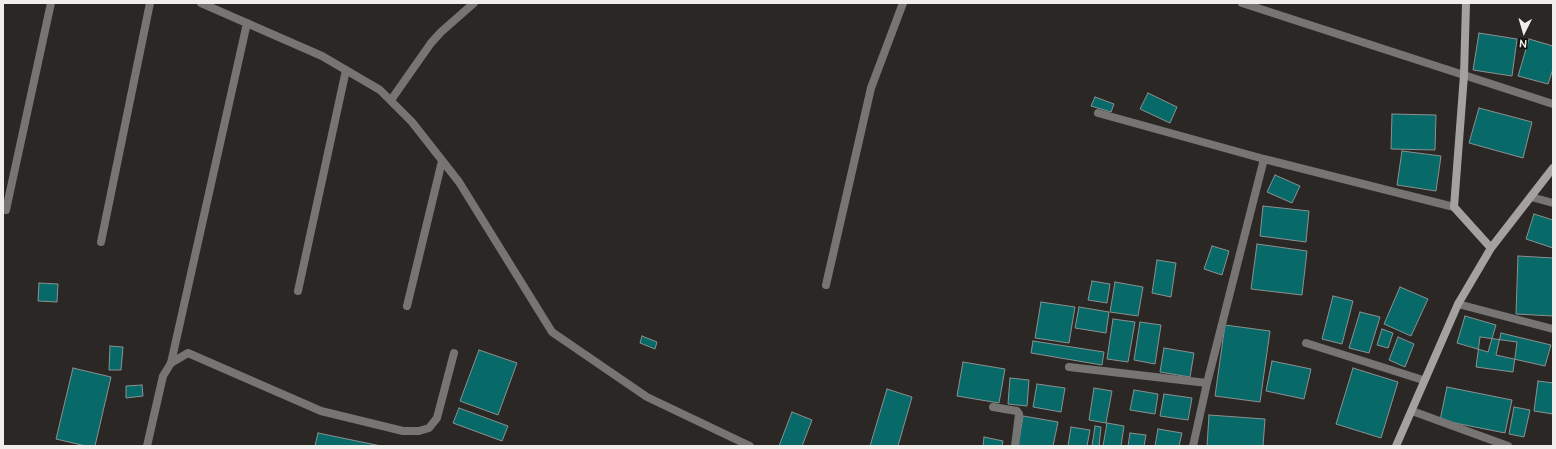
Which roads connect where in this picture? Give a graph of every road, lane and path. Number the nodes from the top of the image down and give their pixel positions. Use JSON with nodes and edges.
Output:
{"nodes":[{"id":1,"x":51,"y":3,"type":"edge"},
{"id":2,"x":150,"y":3,"type":"edge"},
{"id":3,"x":201,"y":3,"type":"edge"},
{"id":4,"x":474,"y":3,"type":"edge"},
{"id":5,"x":903,"y":3,"type":"edge"},
{"id":6,"x":1242,"y":3,"type":"edge"},
{"id":7,"x":1466,"y":3,"type":"edge"},
{"id":8,"x":247,"y":23,"type":"junction"},
{"id":9,"x":346,"y":70,"type":"junction"},
{"id":10,"x":1464,"y":75,"type":"junction"},
{"id":11,"x":391,"y":100,"type":"junction"},
{"id":12,"x":1553,"y":104,"type":"edge"},
{"id":13,"x":1098,"y":112,"type":"dead end"},
{"id":14,"x":1264,"y":159,"type":"junction"},
{"id":15,"x":442,"y":161,"type":"junction"},
{"id":16,"x":1553,"y":168,"type":"edge"},
{"id":17,"x":1531,"y":197,"type":"junction"},
{"id":18,"x":1553,"y":203,"type":"edge"},
{"id":19,"x":1454,"y":207,"type":"junction"},
{"id":20,"x":6,"y":210,"type":"dead end"},
{"id":21,"x":101,"y":242,"type":"dead end"},
{"id":22,"x":1491,"y":248,"type":"junction"},
{"id":23,"x":826,"y":285,"type":"dead end"},
{"id":24,"x":298,"y":291,"type":"dead end"},
{"id":25,"x":1458,"y":304,"type":"junction"},
{"id":26,"x":407,"y":306,"type":"dead end"},
{"id":27,"x":1553,"y":329,"type":"edge"},
{"id":28,"x":1306,"y":343,"type":"dead end"},
{"id":29,"x":454,"y":353,"type":"dead end"},
{"id":30,"x":171,"y":363,"type":"junction"},
{"id":31,"x":1068,"y":368,"type":"dead end"},
{"id":32,"x":1423,"y":380,"type":"junction"},
{"id":33,"x":1207,"y":383,"type":"junction"},
{"id":34,"x":993,"y":407,"type":"dead end"},
{"id":35,"x":1412,"y":411,"type":"junction"},
{"id":36,"x":147,"y":446,"type":"edge"},
{"id":37,"x":750,"y":446,"type":"edge"},
{"id":38,"x":1015,"y":446,"type":"edge"},
{"id":39,"x":1193,"y":446,"type":"edge"},
{"id":40,"x":1396,"y":446,"type":"edge"},
{"id":41,"x":1508,"y":446,"type":"edge"}],
"edges":[{"from":1,"to":20,"type":"street"},
{"from":2,"to":21,"type":"street"},
{"from":3,"to":8,"type":"street"},
{"from":4,"to":11,"type":"street"},
{"from":5,"to":23,"type":"street"},
{"from":6,"to":10,"type":"street"},
{"from":7,"to":10,"type":"main road"},
{"from":8,"to":9,"type":"street"},
{"from":8,"to":30,"type":"street"},
{"from":9,"to":11,"type":"street"},
{"from":9,"to":24,"type":"street"},
{"from":10,"to":12,"type":"street"},
{"from":10,"to":19,"type":"main road"},
{"from":11,"to":15,"type":"street"},
{"from":13,"to":14,"type":"street"},
{"from":14,"to":19,"type":"street"},
{"from":14,"to":33,"type":"street"},
{"from":15,"to":26,"type":"street"},
{"from":15,"to":37,"type":"street"},
{"from":16,"to":17,"type":"main road"},
{"from":17,"to":18,"type":"street"},
{"from":17,"to":22,"type":"main road"},
{"from":19,"to":22,"type":"main road"},
{"from":22,"to":25,"type":"main road"},
{"from":25,"to":27,"type":"street"},
{"from":25,"to":32,"type":"main road"},
{"from":28,"to":32,"type":"street"},
{"from":29,"to":30,"type":"street"},
{"from":30,"to":36,"type":"street"},
{"from":31,"to":33,"type":"street"},
{"from":32,"to":35,"type":"main road"},
{"from":33,"to":39,"type":"street"},
{"from":34,"to":38,"type":"street"},
{"from":35,"to":40,"type":"main road"},
{"from":35,"to":41,"type":"street"}]}
